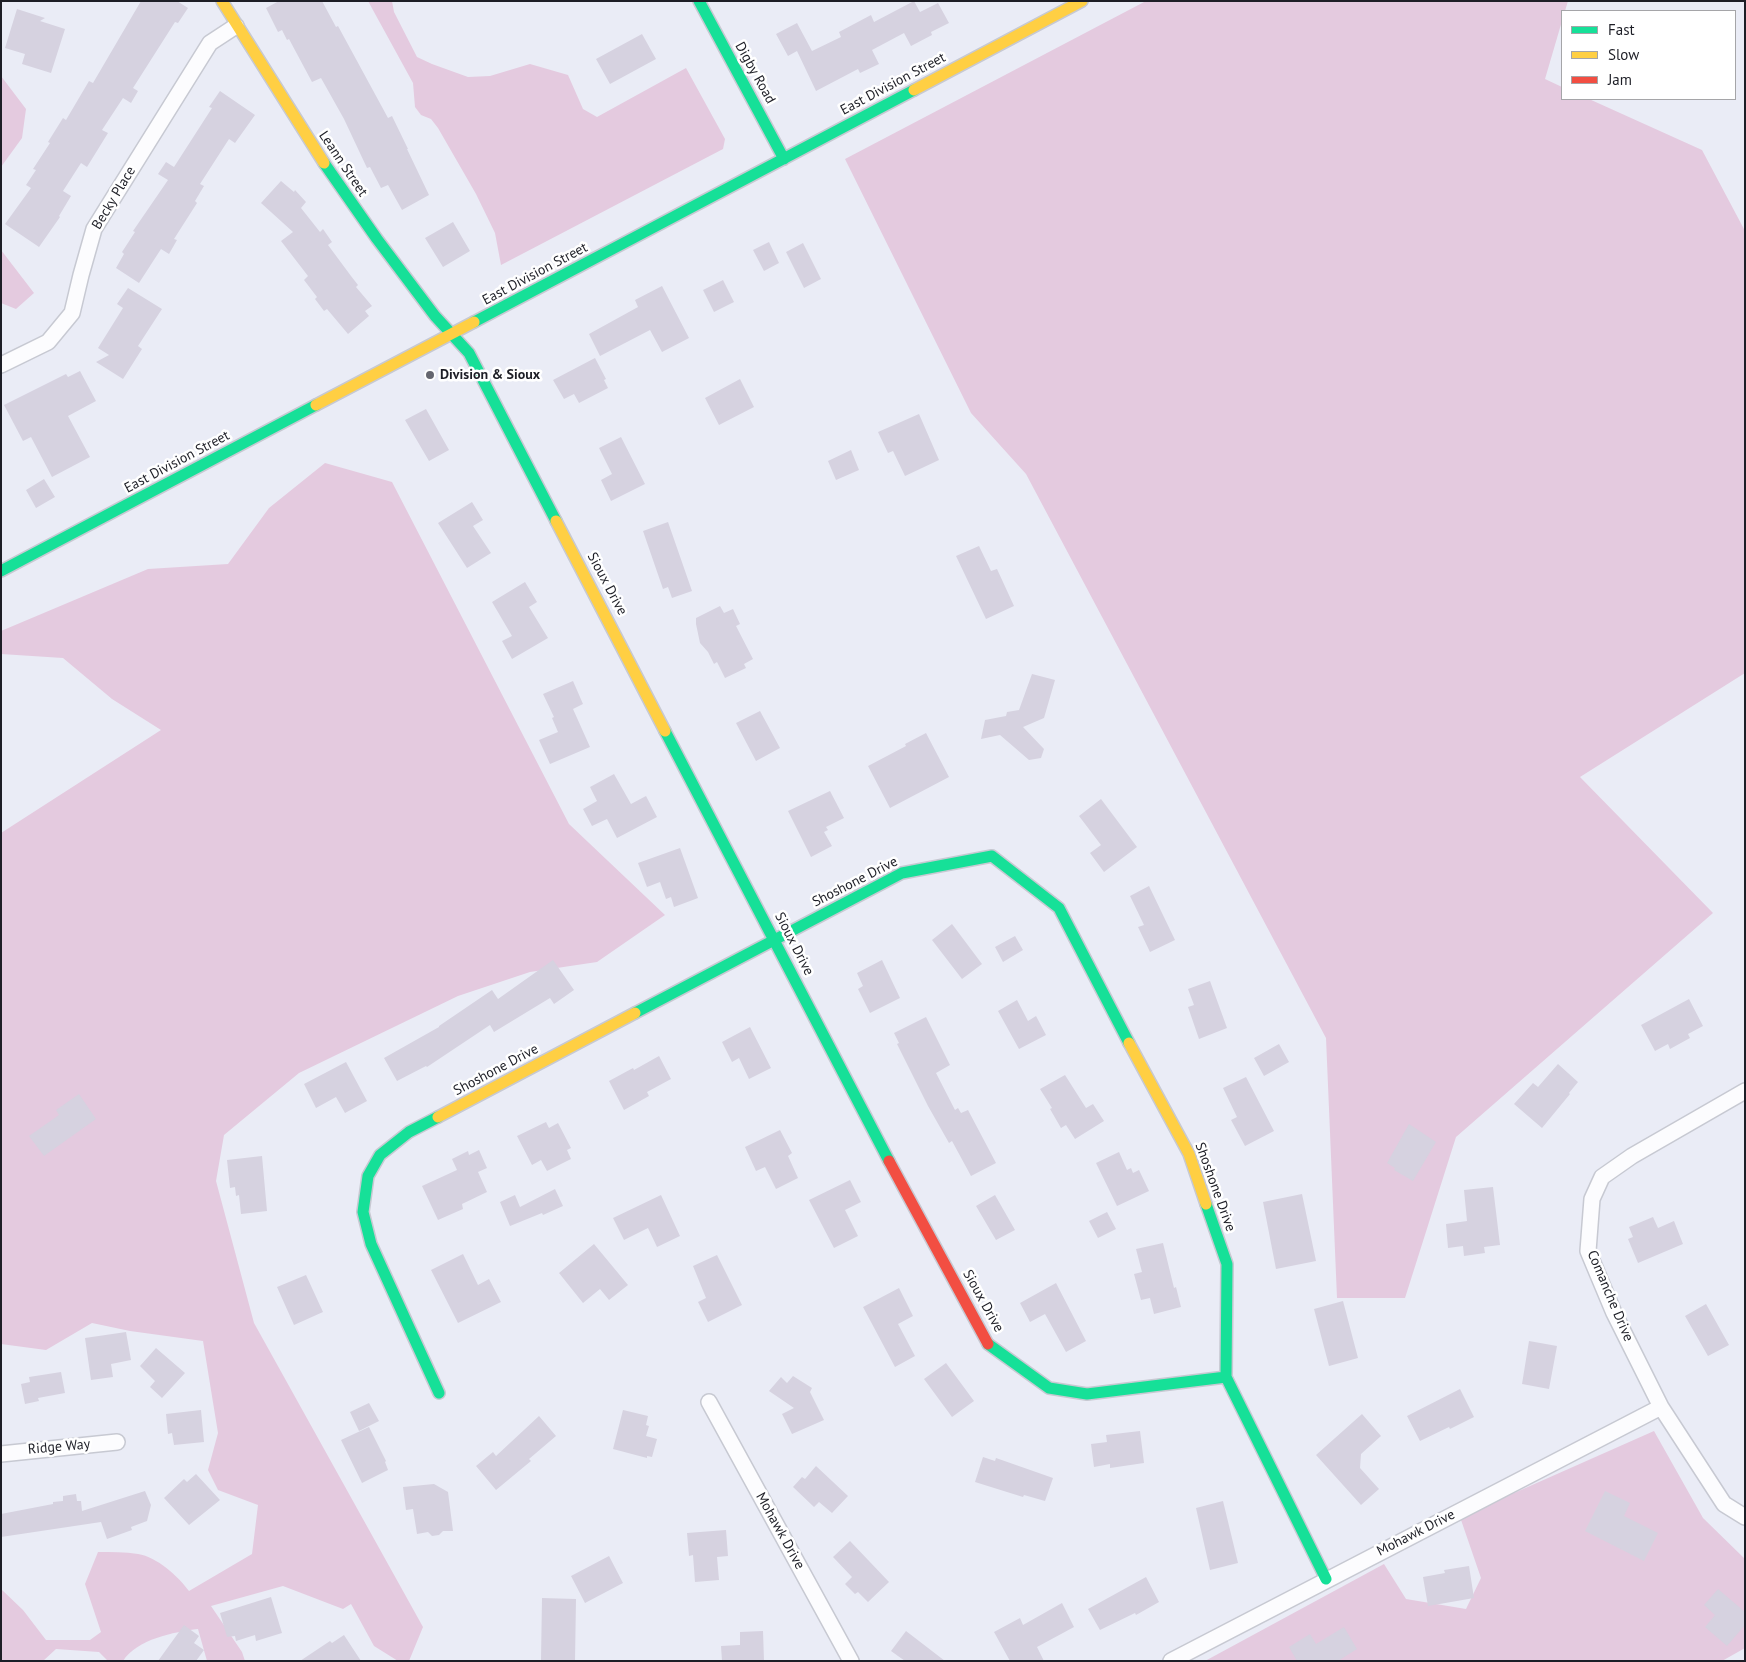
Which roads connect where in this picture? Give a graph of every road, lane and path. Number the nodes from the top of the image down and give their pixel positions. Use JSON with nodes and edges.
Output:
{"nodes":[{"id":1,"x":222,"y":1,"type":"edge"},
{"id":2,"x":699,"y":1,"type":"edge"},
{"id":3,"x":1082,"y":1,"type":"edge"},
{"id":4,"x":236,"y":26,"type":"junction"},
{"id":5,"x":784,"y":159,"type":"junction"},
{"id":6,"x":452,"y":334,"type":"junction"},
{"id":7,"x":1,"y":365,"type":"edge"},
{"id":8,"x":1,"y":571,"type":"edge"},
{"id":9,"x":776,"y":941,"type":"junction"},
{"id":10,"x":1745,"y":1091,"type":"edge"},
{"id":11,"x":1226,"y":1378,"type":"junction"},
{"id":12,"x":439,"y":1393,"type":"dead end"},
{"id":13,"x":709,"y":1402,"type":"dead end"},
{"id":14,"x":1662,"y":1407,"type":"junction"},
{"id":15,"x":117,"y":1442,"type":"dead end"},
{"id":16,"x":1,"y":1454,"type":"edge"},
{"id":17,"x":1745,"y":1517,"type":"edge"},
{"id":18,"x":1326,"y":1580,"type":"junction"},
{"id":19,"x":852,"y":1661,"type":"edge"},
{"id":20,"x":1171,"y":1661,"type":"edge"}],
"edges":[{"from":1,"to":4,"type":"street","name":"Leann Street"},
{"from":2,"to":5,"type":"street","name":"Digby Road"},
{"from":3,"to":5,"type":"street","name":"East Division Street"},
{"from":4,"to":6,"type":"street","name":"Leann Street"},
{"from":4,"to":7,"type":"street","name":"Becky Place"},
{"from":5,"to":6,"type":"street","name":"East Division Street"},
{"from":6,"to":8,"type":"street","name":"East Division Street"},
{"from":6,"to":9,"type":"street","name":"Sioux Drive"},
{"from":9,"to":11,"type":"street","name":"Sioux Drive"},
{"from":9,"to":11,"type":"street","name":"Shoshone Drive"},
{"from":9,"to":12,"type":"street","name":"Shoshone Drive"},
{"from":10,"to":14,"type":"street","name":"Comanche Drive"},
{"from":11,"to":18,"type":"street","name":"Shoshone Drive"},
{"from":13,"to":19,"type":"street","name":"Mohawk Drive"},
{"from":14,"to":17,"type":"street","name":"Comanche Drive"},
{"from":14,"to":18,"type":"street","name":"Mohawk Drive"},
{"from":15,"to":16,"type":"street","name":"Ridge Way"},
{"from":18,"to":20,"type":"street","name":"Mohawk Drive"}]}
